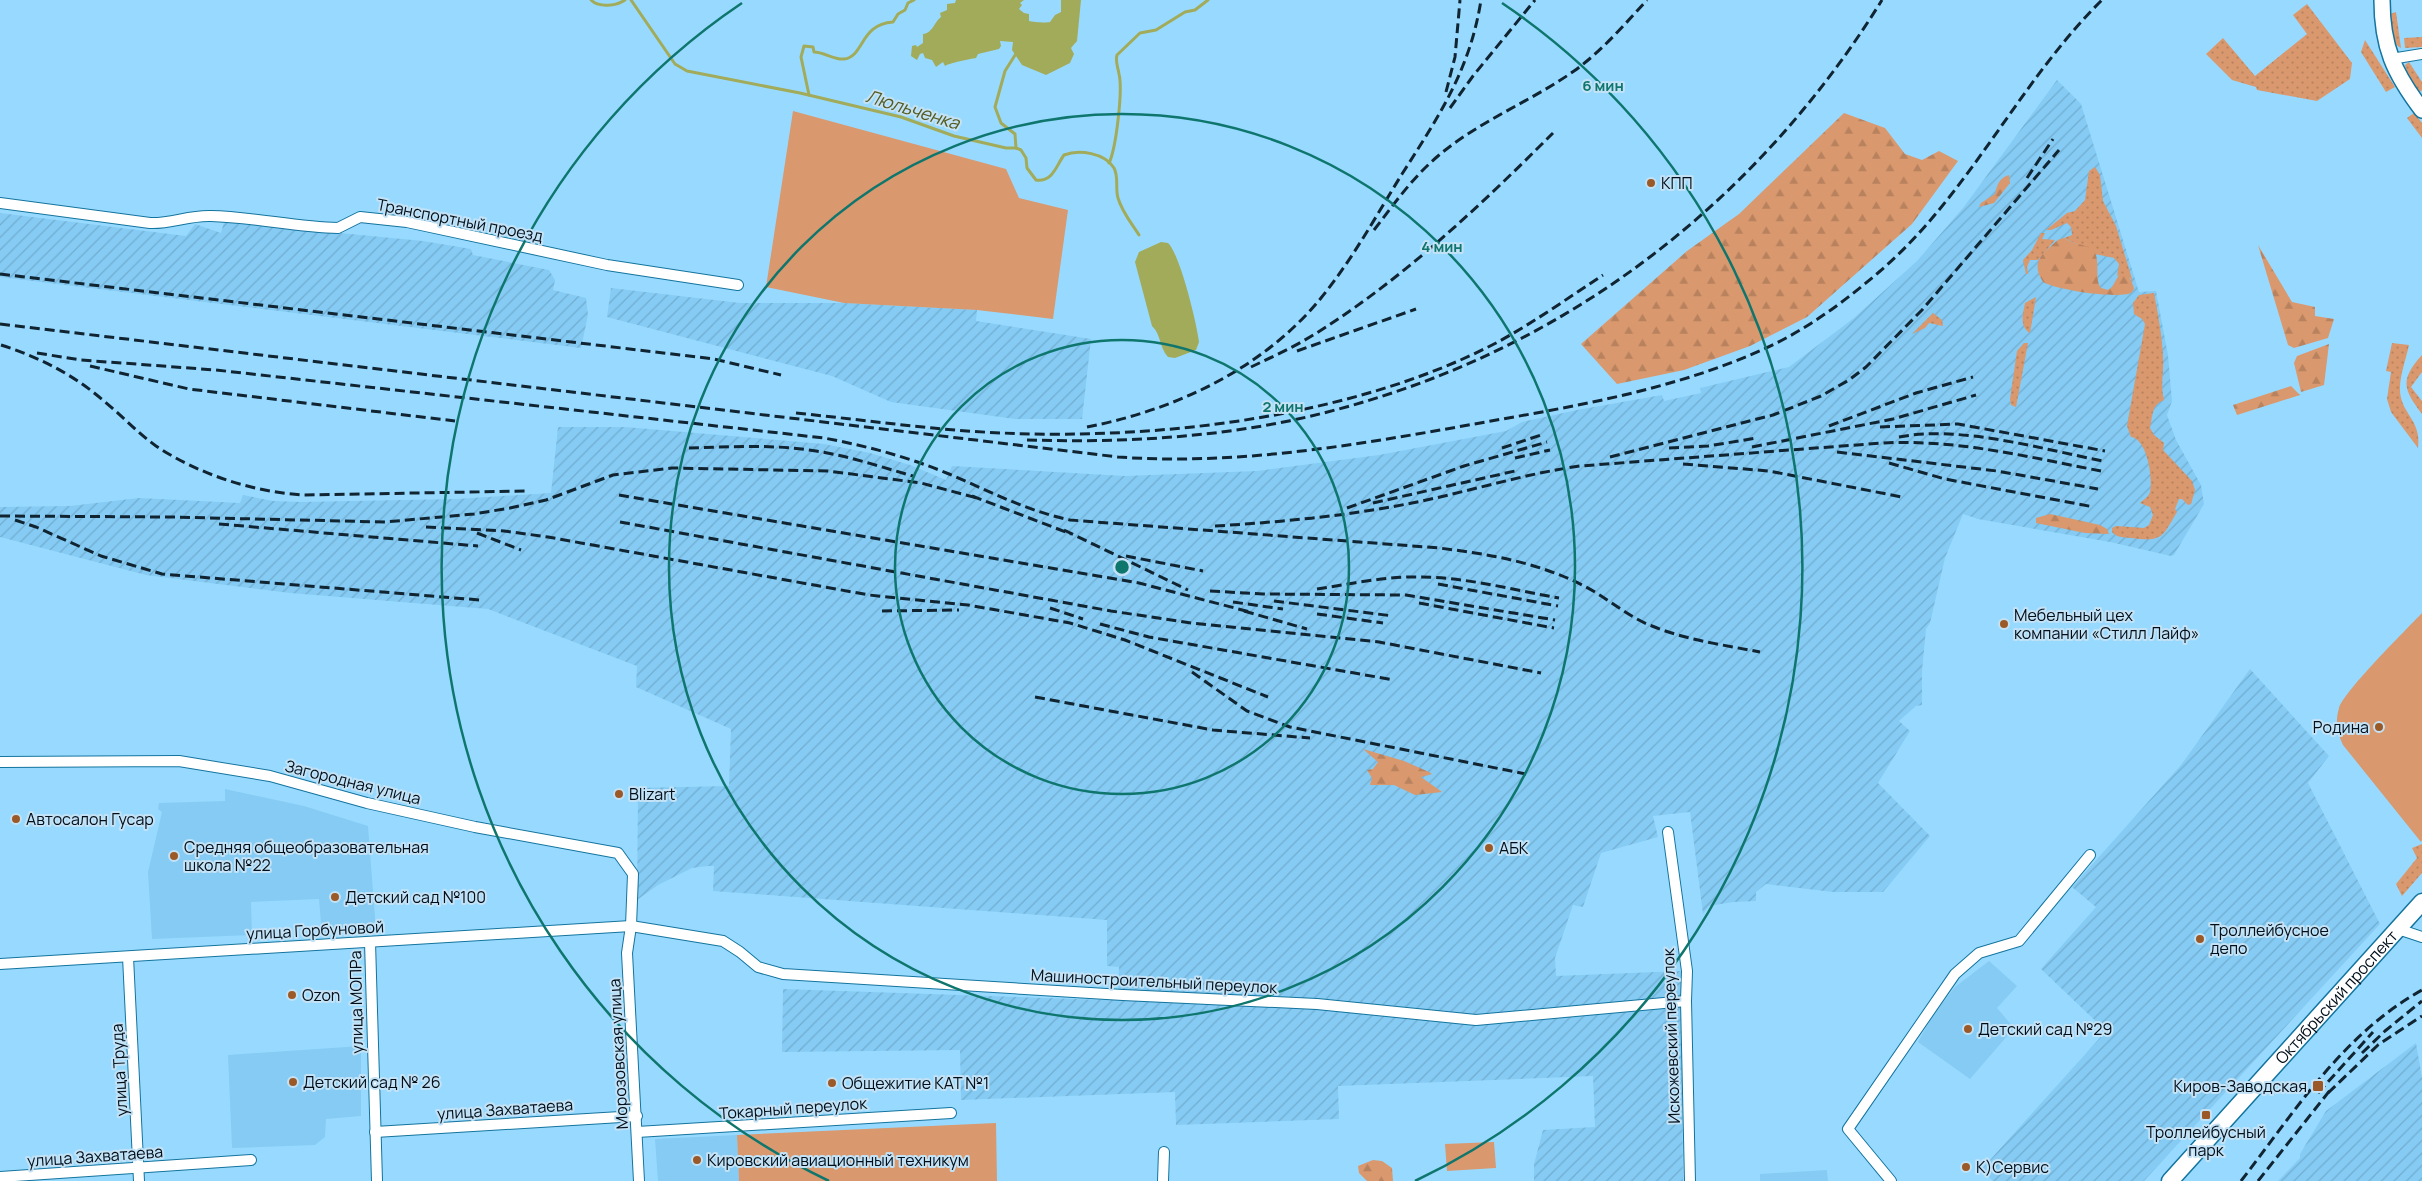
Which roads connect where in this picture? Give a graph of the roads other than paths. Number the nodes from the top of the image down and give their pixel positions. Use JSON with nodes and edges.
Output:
{"nodes":[{"id":1,"x":2382,"y":0,"type":"edge"},
{"id":2,"x":2422,"y":54,"type":"edge"},
{"id":3,"x":2391,"y":59,"type":"junction"},
{"id":4,"x":2422,"y":110,"type":"edge"},
{"id":5,"x":0,"y":203,"type":"edge"},
{"id":6,"x":738,"y":285,"type":"dead end"},
{"id":7,"x":0,"y":762,"type":"edge"},
{"id":8,"x":1668,"y":832,"type":"dead end"},
{"id":9,"x":2090,"y":855,"type":"dead end"},
{"id":10,"x":2422,"y":902,"type":"edge"},
{"id":11,"x":631,"y":926,"type":"junction"},
{"id":12,"x":2398,"y":929,"type":"junction"},
{"id":13,"x":2422,"y":937,"type":"edge"},
{"id":14,"x":370,"y":942,"type":"junction"},
{"id":15,"x":128,"y":957,"type":"junction"},
{"id":16,"x":0,"y":964,"type":"edge"},
{"id":17,"x":1686,"y":1001,"type":"junction"},
{"id":18,"x":951,"y":1113,"type":"dead end"},
{"id":19,"x":637,"y":1116,"type":"junction"},
{"id":20,"x":375,"y":1132,"type":"junction"},
{"id":21,"x":637,"y":1132,"type":"junction"},
{"id":22,"x":1164,"y":1152,"type":"dead end"},
{"id":23,"x":252,"y":1160,"type":"dead end"},
{"id":24,"x":139,"y":1169,"type":"junction"},
{"id":25,"x":0,"y":1177,"type":"edge"},
{"id":26,"x":139,"y":1181,"type":"edge"},
{"id":27,"x":377,"y":1181,"type":"edge"},
{"id":28,"x":639,"y":1181,"type":"edge"},
{"id":29,"x":1163,"y":1181,"type":"edge"},
{"id":30,"x":1690,"y":1181,"type":"edge"},
{"id":31,"x":1891,"y":1181,"type":"edge"},
{"id":32,"x":2170,"y":1181,"type":"edge"}],
"edges":[{"from":1,"to":3,"type":"main road"},
{"from":2,"to":3,"type":"street"},
{"from":3,"to":4,"type":"main road"},
{"from":5,"to":6,"type":"street","name":"Транспортный проезд"},
{"from":7,"to":11,"type":"street","name":"Загородная улица"},
{"from":8,"to":17,"type":"street","name":"Искожевский переулок"},
{"from":9,"to":31,"type":"street"},
{"from":10,"to":12,"type":"main road","name":"Октябрьский проспект"},
{"from":11,"to":14,"type":"street","name":"улица Горбуновой"},
{"from":11,"to":17,"type":"street","name":"Машиностроительный переулок"},
{"from":11,"to":19,"type":"street","name":"Морозовская улица"},
{"from":12,"to":13,"type":"street"},
{"from":12,"to":32,"type":"main road","name":"Октябрьский проспект"},
{"from":14,"to":15,"type":"street","name":"улица Горбуновой"},
{"from":14,"to":20,"type":"street","name":"улица МОПРа"},
{"from":15,"to":16,"type":"street","name":"улица Горбуновой"},
{"from":15,"to":24,"type":"street","name":"улица Труда"},
{"from":17,"to":30,"type":"street","name":"Искожевский переулок"},
{"from":18,"to":21,"type":"street","name":"Токарный переулок"},
{"from":19,"to":20,"type":"street","name":"улица Захватаева"},
{"from":19,"to":21,"type":"street","name":"Морозовская улица"},
{"from":20,"to":27,"type":"street","name":"улица МОПРа"},
{"from":21,"to":28,"type":"street","name":"Морозовская улица"},
{"from":22,"to":29,"type":"street"},
{"from":23,"to":24,"type":"street","name":"улица Захватаева"},
{"from":24,"to":25,"type":"street","name":"улица Захватаева"},
{"from":24,"to":26,"type":"street","name":"улица Труда"}]}
